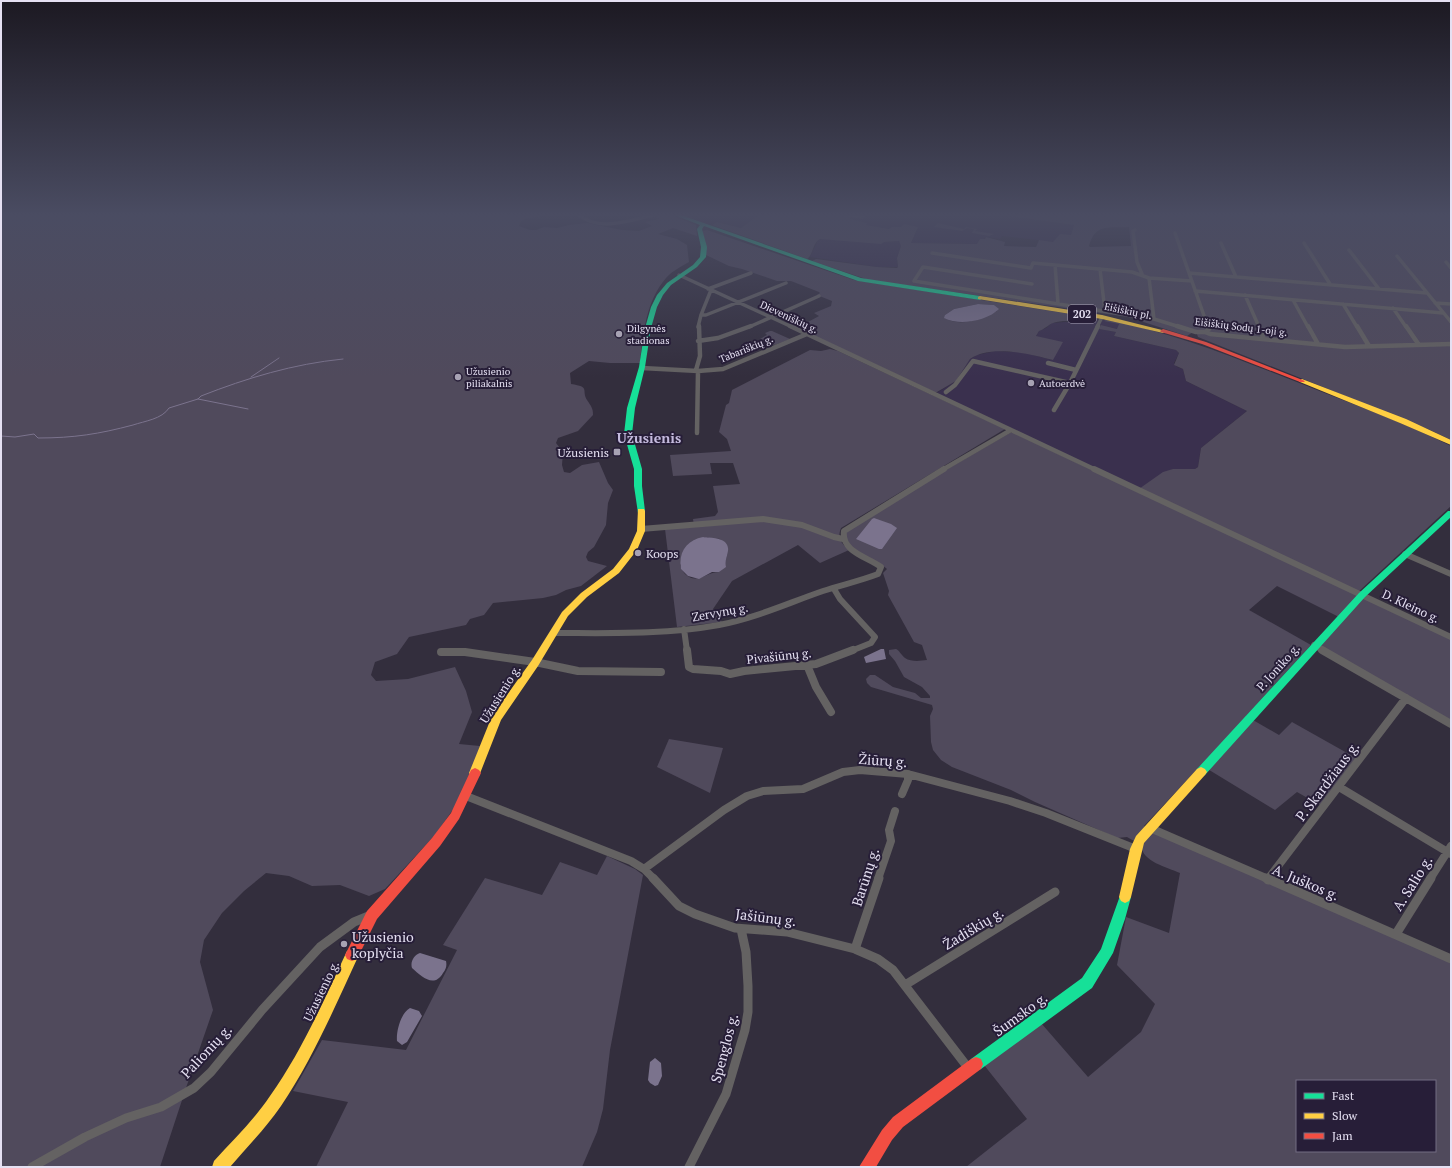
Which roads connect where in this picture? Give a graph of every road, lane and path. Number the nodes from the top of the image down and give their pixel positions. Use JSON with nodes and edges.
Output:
{"nodes":[{"id":1,"x":691,"y":269,"type":"edge"},
{"id":2,"x":827,"y":269,"type":"edge"},
{"id":3,"x":922,"y":269,"type":"edge"},
{"id":4,"x":933,"y":269,"type":"edge"},
{"id":5,"x":1055,"y":269,"type":"edge"},
{"id":6,"x":1094,"y":269,"type":"edge"},
{"id":7,"x":1100,"y":269,"type":"junction"},
{"id":8,"x":1140,"y":269,"type":"edge"},
{"id":9,"x":1187,"y":269,"type":"edge"},
{"id":10,"x":1232,"y":269,"type":"edge"},
{"id":11,"x":1320,"y":269,"type":"edge"},
{"id":12,"x":1364,"y":269,"type":"edge"},
{"id":13,"x":1407,"y":269,"type":"edge"},
{"id":14,"x":751,"y":273,"type":"dead end"},
{"id":15,"x":1189,"y":273,"type":"junction"},
{"id":16,"x":1142,"y":274,"type":"junction"},
{"id":17,"x":679,"y":276,"type":"junction"},
{"id":18,"x":1236,"y":277,"type":"junction"},
{"id":19,"x":1149,"y":278,"type":"junction"},
{"id":20,"x":1192,"y":281,"type":"junction"},
{"id":21,"x":786,"y":283,"type":"dead end"},
{"id":22,"x":1032,"y":284,"type":"dead end"},
{"id":23,"x":1330,"y":284,"type":"junction"},
{"id":24,"x":1379,"y":289,"type":"junction"},
{"id":25,"x":710,"y":290,"type":"junction"},
{"id":26,"x":1195,"y":291,"type":"junction"},
{"id":27,"x":1427,"y":293,"type":"junction"},
{"id":28,"x":1246,"y":295,"type":"junction"},
{"id":29,"x":819,"y":296,"type":"dead end"},
{"id":30,"x":1293,"y":300,"type":"junction"},
{"id":31,"x":737,"y":302,"type":"junction"},
{"id":32,"x":1435,"y":303,"type":"junction"},
{"id":33,"x":1058,"y":304,"type":"junction"},
{"id":34,"x":1343,"y":304,"type":"junction"},
{"id":35,"x":1451,"y":304,"type":"edge"},
{"id":36,"x":1393,"y":308,"type":"junction"},
{"id":37,"x":1443,"y":313,"type":"junction"},
{"id":38,"x":1104,"y":314,"type":"junction"},
{"id":39,"x":701,"y":315,"type":"junction"},
{"id":40,"x":770,"y":317,"type":"junction"},
{"id":41,"x":1154,"y":319,"type":"junction"},
{"id":42,"x":1451,"y":322,"type":"edge"},
{"id":43,"x":1205,"y":332,"type":"junction"},
{"id":44,"x":807,"y":334,"type":"junction"},
{"id":45,"x":1192,"y":335,"type":"junction"},
{"id":46,"x":1264,"y":339,"type":"junction"},
{"id":47,"x":698,"y":341,"type":"junction"},
{"id":48,"x":1318,"y":344,"type":"junction"},
{"id":49,"x":1451,"y":344,"type":"edge"},
{"id":50,"x":1419,"y":345,"type":"junction"},
{"id":51,"x":1369,"y":346,"type":"junction"},
{"id":52,"x":1048,"y":363,"type":"dead end"},
{"id":53,"x":642,"y":368,"type":"junction"},
{"id":54,"x":697,"y":370,"type":"junction"},
{"id":55,"x":1076,"y":370,"type":"junction"},
{"id":56,"x":1070,"y":383,"type":"junction"},
{"id":57,"x":946,"y":392,"type":"dead end"},
{"id":58,"x":1054,"y":410,"type":"dead end"},
{"id":59,"x":1011,"y":430,"type":"junction"},
{"id":60,"x":697,"y":433,"type":"dead end"},
{"id":61,"x":1451,"y":443,"type":"edge"},
{"id":62,"x":1451,"y":513,"type":"edge"},
{"id":63,"x":641,"y":529,"type":"junction"},
{"id":64,"x":844,"y":540,"type":"junction"},
{"id":65,"x":1405,"y":554,"type":"junction"},
{"id":66,"x":1451,"y":574,"type":"edge"},
{"id":67,"x":834,"y":589,"type":"junction"},
{"id":68,"x":1362,"y":595,"type":"junction"},
{"id":69,"x":684,"y":629,"type":"junction"},
{"id":70,"x":553,"y":633,"type":"junction"},
{"id":71,"x":1451,"y":637,"type":"edge"},
{"id":72,"x":1314,"y":645,"type":"junction"},
{"id":73,"x":441,"y":652,"type":"dead end"},
{"id":74,"x":535,"y":662,"type":"junction"},
{"id":75,"x":808,"y":665,"type":"junction"},
{"id":76,"x":661,"y":672,"type":"dead end"},
{"id":77,"x":1406,"y":698,"type":"junction"},
{"id":78,"x":831,"y":712,"type":"dead end"},
{"id":79,"x":1451,"y":724,"type":"edge"},
{"id":80,"x":908,"y":774,"type":"junction"},
{"id":81,"x":1339,"y":787,"type":"junction"},
{"id":82,"x":902,"y":794,"type":"dead end"},
{"id":83,"x":466,"y":796,"type":"junction"},
{"id":84,"x":895,"y":812,"type":"dead end"},
{"id":85,"x":1150,"y":828,"type":"junction"},
{"id":86,"x":1136,"y":849,"type":"junction"},
{"id":87,"x":1450,"y":850,"type":"edge"},
{"id":88,"x":644,"y":869,"type":"junction"},
{"id":89,"x":1268,"y":880,"type":"junction"},
{"id":90,"x":1055,"y":892,"type":"dead end"},
{"id":91,"x":372,"y":915,"type":"junction"},
{"id":92,"x":741,"y":929,"type":"junction"},
{"id":93,"x":1396,"y":934,"type":"junction"},
{"id":94,"x":855,"y":949,"type":"junction"},
{"id":95,"x":1451,"y":959,"type":"edge"},
{"id":96,"x":905,"y":985,"type":"junction"},
{"id":97,"x":969,"y":1069,"type":"junction"},
{"id":98,"x":32,"y":1167,"type":"edge"},
{"id":99,"x":220,"y":1167,"type":"edge"},
{"id":100,"x":689,"y":1167,"type":"edge"},
{"id":101,"x":867,"y":1167,"type":"edge"}],
"edges":[{"from":1,"to":17,"type":"street","name":"Užusienio g."},
{"from":2,"to":38,"type":"street","name":"Eišiškių pl.","number":"202"},
{"from":3,"to":33,"type":"street","name":"Eišiškių Sodų 1-oji g."},
{"from":4,"to":22,"type":"street","name":"Eišiškių Sodų 1-oji g."},
{"from":5,"to":33,"type":"street"},
{"from":6,"to":7,"type":"street"},
{"from":7,"to":16,"type":"street"},
{"from":7,"to":38,"type":"street"},
{"from":8,"to":16,"type":"street"},
{"from":9,"to":15,"type":"street"},
{"from":10,"to":18,"type":"street"},
{"from":11,"to":23,"type":"street"},
{"from":12,"to":24,"type":"street"},
{"from":13,"to":27,"type":"street"},
{"from":14,"to":25,"type":"street"},
{"from":15,"to":18,"type":"street"},
{"from":15,"to":20,"type":"street"},
{"from":16,"to":19,"type":"street"},
{"from":17,"to":25,"type":"street","name":"Dieveniškių g."},
{"from":17,"to":53,"type":"street","name":"Užusienio g."},
{"from":18,"to":23,"type":"street"},
{"from":19,"to":20,"type":"street"},
{"from":19,"to":41,"type":"street"},
{"from":20,"to":26,"type":"street"},
{"from":21,"to":31,"type":"street"},
{"from":23,"to":24,"type":"street"},
{"from":24,"to":27,"type":"street"},
{"from":25,"to":31,"type":"street","name":"Dieveniškių g."},
{"from":25,"to":39,"type":"street"},
{"from":26,"to":28,"type":"street"},
{"from":26,"to":43,"type":"street"},
{"from":27,"to":32,"type":"street"},
{"from":28,"to":30,"type":"street"},
{"from":28,"to":46,"type":"street"},
{"from":29,"to":40,"type":"street"},
{"from":30,"to":34,"type":"street"},
{"from":30,"to":48,"type":"street"},
{"from":31,"to":39,"type":"street"},
{"from":31,"to":40,"type":"street","name":"Dieveniškių g."},
{"from":32,"to":35,"type":"street"},
{"from":32,"to":37,"type":"street"},
{"from":33,"to":38,"type":"street","name":"Eišiškių Sodų 1-oji g."},
{"from":34,"to":36,"type":"street"},
{"from":34,"to":51,"type":"street"},
{"from":36,"to":37,"type":"street"},
{"from":36,"to":50,"type":"street"},
{"from":37,"to":42,"type":"street"},
{"from":38,"to":41,"type":"street","name":"Eišiškių Sodų 1-oji g."},
{"from":38,"to":45,"type":"street","name":"Eišiškių pl.","number":"202"},
{"from":38,"to":55,"type":"street"},
{"from":39,"to":47,"type":"street"},
{"from":40,"to":44,"type":"street","name":"Dieveniškių g."},
{"from":40,"to":47,"type":"street"},
{"from":41,"to":45,"type":"street","name":"Eišiškių Sodų 1-oji g."},
{"from":43,"to":45,"type":"street","name":"Eišiškių Sodų 1-oji g."},
{"from":43,"to":46,"type":"street","name":"Eišiškių Sodų 1-oji g."},
{"from":44,"to":54,"type":"street","name":"Tabariškių g."},
{"from":44,"to":59,"type":"street","name":"Dieveniškių g."},
{"from":45,"to":61,"type":"street","name":"Eišiškių pl.","number":"202"},
{"from":46,"to":48,"type":"street","name":"Eišiškių Sodų 1-oji g."},
{"from":47,"to":54,"type":"street"},
{"from":48,"to":51,"type":"street","name":"Eišiškių Sodų 1-oji g."},
{"from":49,"to":50,"type":"street","name":"Eišiškių Sodų 1-oji g."},
{"from":50,"to":51,"type":"street","name":"Eišiškių Sodų 1-oji g."},
{"from":52,"to":55,"type":"street"},
{"from":53,"to":54,"type":"street","name":"Tabariškių g."},
{"from":53,"to":63,"type":"street","name":"Užusienio g."},
{"from":54,"to":60,"type":"street"},
{"from":55,"to":56,"type":"street"},
{"from":56,"to":57,"type":"street"},
{"from":56,"to":58,"type":"street"},
{"from":59,"to":64,"type":"street"},
{"from":59,"to":68,"type":"street","name":"D. Kleino g."},
{"from":62,"to":65,"type":"street","name":"P. Joniko g."},
{"from":63,"to":64,"type":"street"},
{"from":63,"to":70,"type":"street","name":"Užusienio g."},
{"from":64,"to":67,"type":"street","name":"Zervynų g."},
{"from":65,"to":66,"type":"street"},
{"from":65,"to":68,"type":"street","name":"P. Joniko g."},
{"from":67,"to":69,"type":"street","name":"Zervynų g."},
{"from":67,"to":75,"type":"street","name":"Pivašiūnų g."},
{"from":68,"to":71,"type":"street","name":"D. Kleino g."},
{"from":68,"to":72,"type":"street","name":"P. Joniko g."},
{"from":69,"to":70,"type":"street","name":"Zervynų g."},
{"from":69,"to":75,"type":"street","name":"Pivašiūnų g."},
{"from":70,"to":74,"type":"street","name":"Užusienio g."},
{"from":72,"to":77,"type":"street"},
{"from":72,"to":85,"type":"street","name":"P. Joniko g."},
{"from":73,"to":74,"type":"street"},
{"from":74,"to":76,"type":"street"},
{"from":74,"to":83,"type":"street","name":"Užusienio g."},
{"from":75,"to":78,"type":"street"},
{"from":77,"to":79,"type":"street"},
{"from":77,"to":81,"type":"street","name":"P. Skardžiaus g."},
{"from":80,"to":82,"type":"street"},
{"from":80,"to":86,"type":"street","name":"Žiūrų g."},
{"from":80,"to":88,"type":"street","name":"Žiūrų g."},
{"from":81,"to":87,"type":"street"},
{"from":81,"to":89,"type":"street","name":"P. Skardžiaus g."},
{"from":83,"to":88,"type":"street","name":"Jašiūnų g."},
{"from":83,"to":91,"type":"street","name":"Užusienio g."},
{"from":84,"to":94,"type":"street","name":"Barūnų g."},
{"from":85,"to":86,"type":"street","name":"P. Joniko g."},
{"from":85,"to":89,"type":"street","name":"A. Juškos g."},
{"from":86,"to":97,"type":"street","name":"Šumsko g."},
{"from":87,"to":93,"type":"street","name":"A. Salio g."},
{"from":88,"to":92,"type":"street","name":"Jašiūnų g."},
{"from":89,"to":93,"type":"street","name":"A. Juškos g."},
{"from":90,"to":96,"type":"street","name":"Žadiškių g."},
{"from":91,"to":98,"type":"street","name":"Palionių g."},
{"from":91,"to":99,"type":"street","name":"Užusienio g."},
{"from":92,"to":94,"type":"street","name":"Jašiūnų g."},
{"from":92,"to":100,"type":"street","name":"Spenglos g."},
{"from":93,"to":95,"type":"street","name":"A. Juškos g."},
{"from":94,"to":96,"type":"street","name":"Jašiūnų g."},
{"from":96,"to":97,"type":"street","name":"Jašiūnų g."},
{"from":97,"to":101,"type":"street","name":"Šumsko g."}]}
